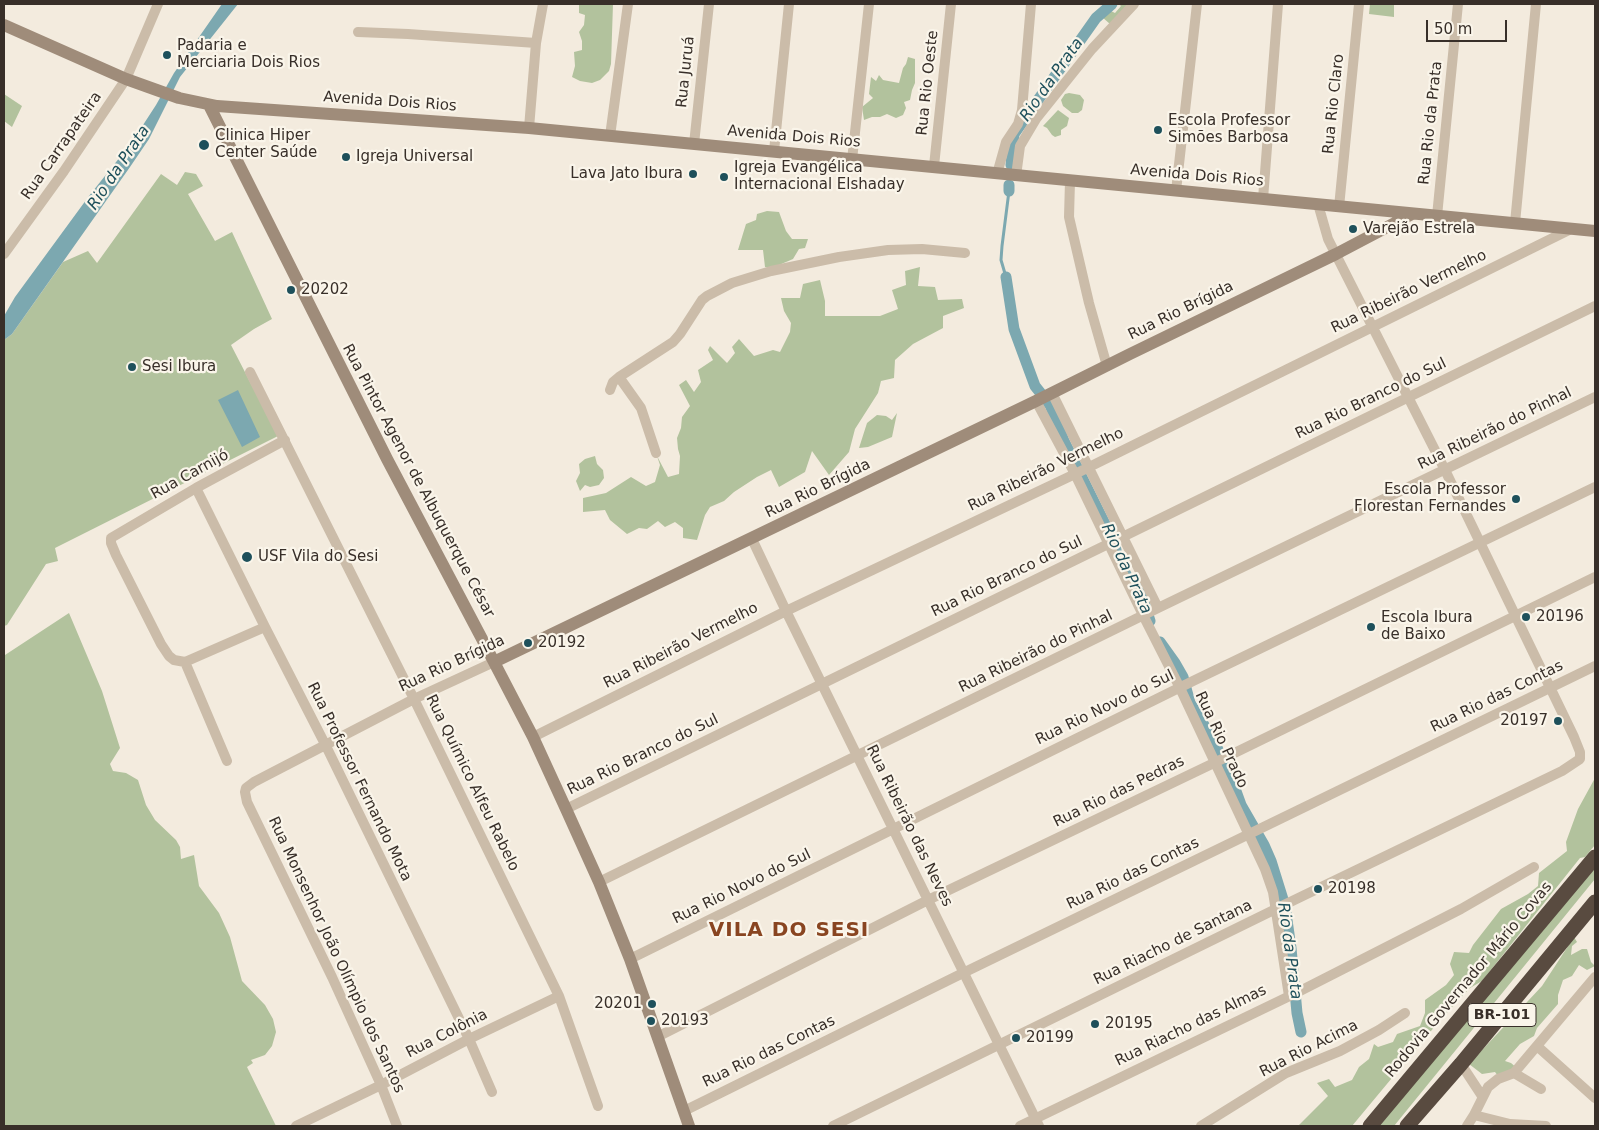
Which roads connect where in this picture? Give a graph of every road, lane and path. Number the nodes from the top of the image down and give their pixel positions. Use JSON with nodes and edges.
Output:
{"nodes":[{"id":1,"x":158,"y":4,"type":"edge"},
{"id":2,"x":543,"y":4,"type":"edge"},
{"id":3,"x":628,"y":4,"type":"edge"},
{"id":4,"x":709,"y":4,"type":"edge"},
{"id":5,"x":789,"y":4,"type":"edge"},
{"id":6,"x":869,"y":4,"type":"edge"},
{"id":7,"x":951,"y":4,"type":"edge"},
{"id":8,"x":1031,"y":4,"type":"edge"},
{"id":9,"x":1134,"y":4,"type":"edge"},
{"id":10,"x":1196,"y":4,"type":"edge"},
{"id":11,"x":1278,"y":4,"type":"edge"},
{"id":12,"x":1359,"y":4,"type":"edge"},
{"id":13,"x":1458,"y":4,"type":"edge"},
{"id":14,"x":1536,"y":4,"type":"edge"},
{"id":15,"x":4,"y":25,"type":"edge"},
{"id":16,"x":358,"y":32,"type":"dead end"},
{"id":17,"x":536,"y":43,"type":"junction"},
{"id":18,"x":126,"y":79,"type":"junction"},
{"id":19,"x":209,"y":105,"type":"junction"},
{"id":20,"x":529,"y":128,"type":"junction"},
{"id":21,"x":610,"y":136,"type":"junction"},
{"id":22,"x":694,"y":144,"type":"junction"},
{"id":23,"x":774,"y":151,"type":"junction"},
{"id":24,"x":852,"y":160,"type":"junction"},
{"id":25,"x":934,"y":166,"type":"junction"},
{"id":26,"x":997,"y":174,"type":"junction"},
{"id":27,"x":1016,"y":176,"type":"junction"},
{"id":28,"x":1070,"y":181,"type":"junction"},
{"id":29,"x":1176,"y":191,"type":"junction"},
{"id":30,"x":1263,"y":199,"type":"junction"},
{"id":31,"x":1318,"y":204,"type":"junction"},
{"id":32,"x":1339,"y":206,"type":"junction"},
{"id":33,"x":1412,"y":214,"type":"junction"},
{"id":34,"x":1437,"y":216,"type":"junction"},
{"id":35,"x":1515,"y":223,"type":"junction"},
{"id":36,"x":1595,"y":225,"type":"edge"},
{"id":37,"x":1571,"y":229,"type":"junction"},
{"id":38,"x":1595,"y":232,"type":"edge"},
{"id":39,"x":965,"y":253,"type":"dead end"},
{"id":40,"x":4,"y":254,"type":"edge"},
{"id":41,"x":1336,"y":254,"type":"junction"},
{"id":42,"x":1595,"y":306,"type":"edge"},
{"id":43,"x":1373,"y":326,"type":"junction"},
{"id":44,"x":1108,"y":366,"type":"junction"},
{"id":45,"x":250,"y":372,"type":"dead end"},
{"id":46,"x":619,"y":376,"type":"junction"},
{"id":47,"x":610,"y":390,"type":"dead end"},
{"id":48,"x":1051,"y":394,"type":"junction"},
{"id":49,"x":1408,"y":397,"type":"junction"},
{"id":50,"x":1595,"y":397,"type":"edge"},
{"id":51,"x":1037,"y":401,"type":"junction"},
{"id":52,"x":285,"y":440,"type":"junction"},
{"id":53,"x":656,"y":453,"type":"dead end"},
{"id":54,"x":1082,"y":470,"type":"junction"},
{"id":55,"x":1445,"y":470,"type":"junction"},
{"id":56,"x":1595,"y":487,"type":"edge"},
{"id":57,"x":196,"y":488,"type":"junction"},
{"id":58,"x":752,"y":539,"type":"junction"},
{"id":59,"x":1115,"y":540,"type":"junction"},
{"id":60,"x":1479,"y":544,"type":"junction"},
{"id":61,"x":1595,"y":576,"type":"edge"},
{"id":62,"x":1157,"y":609,"type":"junction"},
{"id":63,"x":786,"y":611,"type":"junction"},
{"id":64,"x":1515,"y":615,"type":"junction"},
{"id":65,"x":1144,"y":616,"type":"junction"},
{"id":66,"x":265,"y":627,"type":"junction"},
{"id":67,"x":184,"y":662,"type":"junction"},
{"id":68,"x":494,"y":662,"type":"junction"},
{"id":69,"x":1595,"y":666,"type":"edge"},
{"id":70,"x":823,"y":684,"type":"junction"},
{"id":71,"x":1184,"y":686,"type":"junction"},
{"id":72,"x":1551,"y":688,"type":"junction"},
{"id":73,"x":414,"y":699,"type":"junction"},
{"id":74,"x":533,"y":738,"type":"junction"},
{"id":75,"x":326,"y":746,"type":"junction"},
{"id":76,"x":857,"y":756,"type":"junction"},
{"id":77,"x":227,"y":761,"type":"dead end"},
{"id":78,"x":1216,"y":762,"type":"junction"},
{"id":79,"x":245,"y":798,"type":"joint"},
{"id":80,"x":566,"y":808,"type":"junction"},
{"id":81,"x":894,"y":830,"type":"junction"},
{"id":82,"x":1250,"y":834,"type":"junction"},
{"id":83,"x":1595,"y":857,"type":"edge"},
{"id":84,"x":1534,"y":867,"type":"dead end"},
{"id":85,"x":599,"y":882,"type":"junction"},
{"id":86,"x":928,"y":900,"type":"junction"},
{"id":87,"x":1595,"y":902,"type":"edge"},
{"id":88,"x":1279,"y":907,"type":"junction"},
{"id":89,"x":630,"y":959,"type":"junction"},
{"id":90,"x":963,"y":973,"type":"junction"},
{"id":91,"x":1595,"y":979,"type":"edge"},
{"id":92,"x":1293,"y":994,"type":"junction"},
{"id":93,"x":559,"y":996,"type":"junction"},
{"id":94,"x":1405,"y":1013,"type":"dead end"},
{"id":95,"x":657,"y":1037,"type":"junction"},
{"id":96,"x":469,"y":1039,"type":"junction"},
{"id":97,"x":998,"y":1046,"type":"junction"},
{"id":98,"x":1537,"y":1046,"type":"junction"},
{"id":99,"x":1461,"y":1064,"type":"junction"},
{"id":100,"x":1514,"y":1073,"type":"junction"},
{"id":101,"x":381,"y":1085,"type":"junction"},
{"id":102,"x":1542,"y":1089,"type":"dead end"},
{"id":103,"x":492,"y":1092,"type":"dead end"},
{"id":104,"x":1482,"y":1096,"type":"junction"},
{"id":105,"x":1595,"y":1098,"type":"edge"},
{"id":106,"x":598,"y":1106,"type":"dead end"},
{"id":107,"x":684,"y":1111,"type":"junction"},
{"id":108,"x":1474,"y":1115,"type":"junction"},
{"id":109,"x":1038,"y":1122,"type":"edge"},
{"id":110,"x":296,"y":1126,"type":"edge"},
{"id":111,"x":397,"y":1126,"type":"edge"},
{"id":112,"x":689,"y":1126,"type":"edge"},
{"id":113,"x":833,"y":1126,"type":"edge"},
{"id":114,"x":1020,"y":1126,"type":"edge"},
{"id":115,"x":1201,"y":1126,"type":"edge"},
{"id":116,"x":1370,"y":1126,"type":"edge"},
{"id":117,"x":1407,"y":1126,"type":"edge"},
{"id":118,"x":1467,"y":1126,"type":"edge"},
{"id":119,"x":1546,"y":1126,"type":"edge"}],
"edges":[{"from":1,"to":18,"type":"street","name":"Rua Carrapateira"},
{"from":2,"to":17,"type":"street"},
{"from":3,"to":21,"type":"street"},
{"from":4,"to":22,"type":"street","name":"Rua Juruá"},
{"from":5,"to":23,"type":"street"},
{"from":6,"to":24,"type":"street"},
{"from":7,"to":25,"type":"street","name":"Rua Rio Oeste"},
{"from":8,"to":26,"type":"street"},
{"from":9,"to":27,"type":"street"},
{"from":10,"to":29,"type":"street"},
{"from":11,"to":30,"type":"street"},
{"from":12,"to":32,"type":"street","name":"Rua Rio Claro"},
{"from":13,"to":34,"type":"street","name":"Rua Rio da Prata"},
{"from":14,"to":35,"type":"street"},
{"from":15,"to":18,"type":"street","name":"Avenida Dois Rios"},
{"from":16,"to":17,"type":"street"},
{"from":17,"to":20,"type":"street"},
{"from":18,"to":19,"type":"street","name":"Avenida Dois Rios"},
{"from":18,"to":40,"type":"street","name":"Rua Carrapateira"},
{"from":19,"to":20,"type":"street","name":"Avenida Dois Rios"},
{"from":19,"to":68,"type":"street","name":"Rua Pintor Agenor de Albuquerque César"},
{"from":20,"to":21,"type":"street","name":"Avenida Dois Rios"},
{"from":21,"to":22,"type":"street","name":"Avenida Dois Rios"},
{"from":22,"to":23,"type":"street","name":"Avenida Dois Rios"},
{"from":23,"to":24,"type":"street","name":"Avenida Dois Rios"},
{"from":24,"to":25,"type":"street","name":"Avenida Dois Rios"},
{"from":25,"to":26,"type":"street","name":"Avenida Dois Rios"},
{"from":26,"to":27,"type":"street","name":"Avenida Dois Rios"},
{"from":27,"to":28,"type":"street","name":"Avenida Dois Rios"},
{"from":28,"to":29,"type":"street","name":"Avenida Dois Rios"},
{"from":28,"to":44,"type":"street"},
{"from":29,"to":30,"type":"street","name":"Avenida Dois Rios"},
{"from":30,"to":31,"type":"street","name":"Avenida Dois Rios"},
{"from":31,"to":32,"type":"street","name":"Avenida Dois Rios"},
{"from":31,"to":41,"type":"street"},
{"from":32,"to":33,"type":"street","name":"Avenida Dois Rios"},
{"from":33,"to":34,"type":"street","name":"Avenida Dois Rios"},
{"from":33,"to":41,"type":"street","name":"Rua Rio Brígida"},
{"from":34,"to":35,"type":"street","name":"Avenida Dois Rios"},
{"from":35,"to":37,"type":"street","name":"Avenida Dois Rios"},
{"from":36,"to":38,"type":"street"},
{"from":37,"to":38,"type":"street","name":"Avenida Dois Rios"},
{"from":37,"to":43,"type":"street","name":"Rua Ribeirão Vermelho"},
{"from":39,"to":46,"type":"street"},
{"from":41,"to":43,"type":"street"},
{"from":41,"to":44,"type":"street","name":"Rua Rio Brígida"},
{"from":42,"to":49,"type":"street","name":"Rua Rio Branco do Sul"},
{"from":43,"to":49,"type":"street"},
{"from":43,"to":54,"type":"street","name":"Rua Ribeirão Vermelho"},
{"from":44,"to":48,"type":"street","name":"Rua Rio Brígida"},
{"from":45,"to":52,"type":"street","name":"Rua Químico Alfeu Rabelo"},
{"from":46,"to":47,"type":"street"},
{"from":46,"to":53,"type":"street"},
{"from":48,"to":51,"type":"street","name":"Rua Rio Brígida"},
{"from":48,"to":54,"type":"street","name":"Rua Rio Prado"},
{"from":49,"to":55,"type":"street"},
{"from":49,"to":59,"type":"street","name":"Rua Rio Branco do Sul"},
{"from":50,"to":55,"type":"street","name":"Rua Ribeirão do Pinhal"},
{"from":51,"to":54,"type":"street","name":"Rua Rio Prado"},
{"from":51,"to":58,"type":"street","name":"Rua Rio Brígida"},
{"from":52,"to":57,"type":"street","name":"Rua Carnijó"},
{"from":52,"to":73,"type":"street","name":"Rua Químico Alfeu Rabelo"},
{"from":54,"to":59,"type":"street","name":"Rua Rio Prado"},
{"from":54,"to":59,"type":"street","name":"Rua Rio Prado"},
{"from":54,"to":63,"type":"street","name":"Rua Ribeirão Vermelho"},
{"from":55,"to":60,"type":"street"},
{"from":55,"to":62,"type":"street","name":"Rua Ribeirão do Pinhal"},
{"from":56,"to":60,"type":"street","name":"Rua Rio Novo do Sul"},
{"from":57,"to":66,"type":"street","name":"Rua Professor Fernando Mota"},
{"from":57,"to":67,"type":"street","name":"Rua Carnijó"},
{"from":58,"to":63,"type":"street","name":"Rua Ribeirão das Neves"},
{"from":58,"to":68,"type":"street","name":"Rua Rio Brígida"},
{"from":59,"to":62,"type":"street","name":"Rua Rio Prado"},
{"from":59,"to":65,"type":"street","name":"Rua Rio Prado"},
{"from":59,"to":70,"type":"street","name":"Rua Rio Branco do Sul"},
{"from":60,"to":64,"type":"street"},
{"from":60,"to":71,"type":"street","name":"Rua Rio Novo do Sul"},
{"from":61,"to":64,"type":"street","name":"Rua Rio das Pedras"},
{"from":62,"to":65,"type":"street","name":"Rua Ribeirão do Pinhal"},
{"from":63,"to":70,"type":"street","name":"Rua Ribeirão das Neves"},
{"from":63,"to":74,"type":"street","name":"Rua Ribeirão Vermelho"},
{"from":64,"to":72,"type":"street"},
{"from":64,"to":78,"type":"street","name":"Rua Rio das Pedras"},
{"from":65,"to":71,"type":"street","name":"Rua Rio Prado"},
{"from":65,"to":76,"type":"street","name":"Rua Ribeirão do Pinhal"},
{"from":66,"to":67,"type":"street"},
{"from":66,"to":75,"type":"street","name":"Rua Professor Fernando Mota"},
{"from":67,"to":77,"type":"street"},
{"from":68,"to":73,"type":"street","name":"Rua Rio Brígida"},
{"from":68,"to":74,"type":"street","name":"Rua Pintor Agenor de Albuquerque César"},
{"from":69,"to":72,"type":"street","name":"Rua Rio das Contas"},
{"from":70,"to":76,"type":"street","name":"Rua Ribeirão das Neves"},
{"from":70,"to":80,"type":"street","name":"Rua Rio Branco do Sul"},
{"from":71,"to":78,"type":"street","name":"Rua Rio Prado"},
{"from":71,"to":81,"type":"street","name":"Rua Rio Novo do Sul"},
{"from":72,"to":82,"type":"street","name":"Rua Rio das Contas"},
{"from":72,"to":88,"type":"street","name":"Rua Riacho de Santana"},
{"from":73,"to":75,"type":"street","name":"Rua Rio Brígida"},
{"from":73,"to":93,"type":"street","name":"Rua Químico Alfeu Rabelo"},
{"from":74,"to":80,"type":"street","name":"Rua Pintor Agenor de Albuquerque César"},
{"from":75,"to":79,"type":"street","name":"Rua Rio Brígida"},
{"from":75,"to":96,"type":"street","name":"Rua Professor Fernando Mota"},
{"from":76,"to":81,"type":"street","name":"Rua Ribeirão das Neves"},
{"from":76,"to":85,"type":"street","name":"Rua Ribeirão do Pinhal"},
{"from":78,"to":82,"type":"street","name":"Rua Rio Prado"},
{"from":78,"to":86,"type":"street","name":"Rua Rio das Pedras"},
{"from":79,"to":101,"type":"street","name":"Rua Monsenhor João Olímpio dos Santos"},
{"from":80,"to":85,"type":"street","name":"Rua Pintor Agenor de Albuquerque César"},
{"from":81,"to":86,"type":"street","name":"Rua Ribeirão das Neves"},
{"from":81,"to":89,"type":"street","name":"Rua Rio Novo do Sul"},
{"from":82,"to":88,"type":"street","name":"Rua Rio Prado"},
{"from":82,"to":90,"type":"street","name":"Rua Rio das Contas"},
{"from":83,"to":116,"type":"highway","name":"Rodovia Governador Mário Covas","number":"BR-101"},
{"from":84,"to":92,"type":"street","name":"Rua Riacho das Almas"},
{"from":85,"to":89,"type":"street","name":"Rua Pintor Agenor de Albuquerque César"},
{"from":86,"to":90,"type":"street","name":"Rua Ribeirão das Neves"},
{"from":86,"to":95,"type":"street","name":"Rua Rio das Pedras"},
{"from":87,"to":99,"type":"highway","number":"BR-101"},
{"from":88,"to":92,"type":"street","name":"Rua Rio Prado"},
{"from":88,"to":97,"type":"street","name":"Rua Riacho de Santana"},
{"from":89,"to":95,"type":"street","name":"Rua Pintor Agenor de Albuquerque César"},
{"from":90,"to":97,"type":"street","name":"Rua Ribeirão das Neves"},
{"from":90,"to":107,"type":"street","name":"Rua Rio das Contas"},
{"from":91,"to":98,"type":"street"},
{"from":92,"to":109,"type":"street","name":"Rua Riacho das Almas"},
{"from":93,"to":96,"type":"street","name":"Rua Colônia"},
{"from":93,"to":106,"type":"street","name":"Rua Químico Alfeu Rabelo"},
{"from":94,"to":115,"type":"street","name":"Rua Rio Acima"},
{"from":95,"to":107,"type":"street","name":"Rua Pintor Agenor de Albuquerque César"},
{"from":96,"to":101,"type":"street","name":"Rua Colônia"},
{"from":96,"to":103,"type":"street","name":"Rua Professor Fernando Mota"},
{"from":97,"to":109,"type":"street","name":"Rua Ribeirão das Neves"},
{"from":97,"to":113,"type":"street","name":"Rua Riacho de Santana"},
{"from":98,"to":100,"type":"street"},
{"from":98,"to":105,"type":"street"},
{"from":99,"to":104,"type":"street"},
{"from":99,"to":117,"type":"highway","number":"BR-101"},
{"from":100,"to":102,"type":"street"},
{"from":100,"to":104,"type":"street"},
{"from":101,"to":110,"type":"street","name":"Rua Colônia"},
{"from":101,"to":111,"type":"street","name":"Rua Monsenhor João Olímpio dos Santos"},
{"from":104,"to":108,"type":"street"},
{"from":107,"to":112,"type":"street","name":"Rua Pintor Agenor de Albuquerque César"},
{"from":108,"to":118,"type":"street"},
{"from":108,"to":119,"type":"street"},
{"from":109,"to":114,"type":"street","name":"Rua Riacho das Almas"}]}
